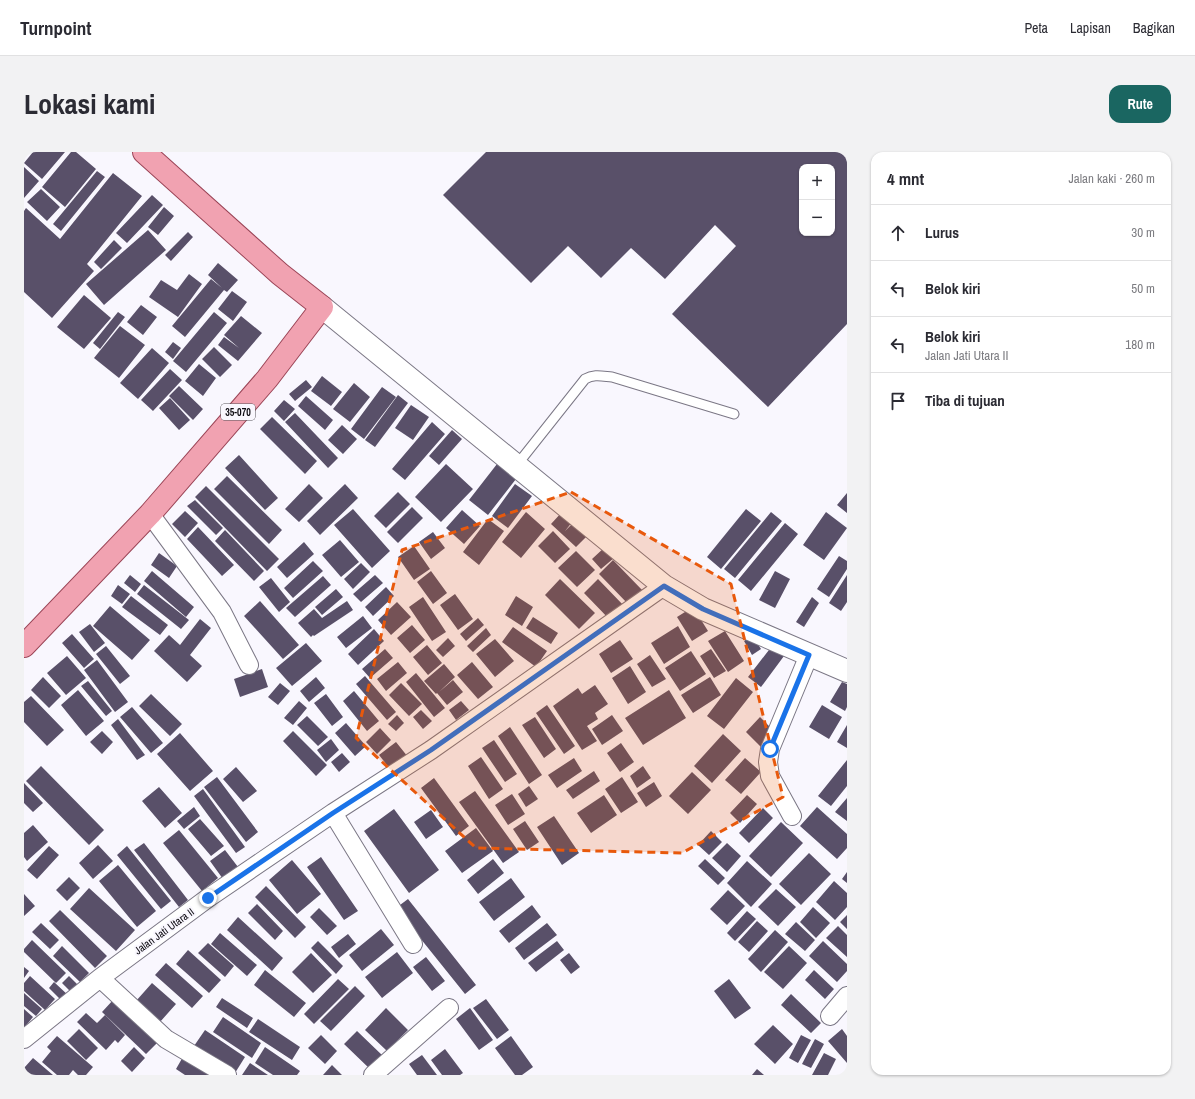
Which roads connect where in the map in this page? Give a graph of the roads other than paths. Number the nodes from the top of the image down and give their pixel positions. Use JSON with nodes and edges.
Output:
{"nodes":[{"id":1,"x":144,"y":152,"type":"edge"},
{"id":2,"x":322,"y":307,"type":"junction"},
{"id":3,"x":734,"y":414,"type":"dead end"},
{"id":4,"x":516,"y":466,"type":"junction"},
{"id":5,"x":150,"y":514,"type":"junction"},
{"id":6,"x":664,"y":586,"type":"junction"},
{"id":7,"x":24,"y":646,"type":"edge"},
{"id":8,"x":809,"y":655,"type":"junction"},
{"id":9,"x":249,"y":665,"type":"dead end"},
{"id":10,"x":847,"y":671,"type":"edge"},
{"id":11,"x":333,"y":813,"type":"junction"},
{"id":12,"x":792,"y":816,"type":"dead end"},
{"id":13,"x":413,"y":944,"type":"dead end"},
{"id":14,"x":100,"y":978,"type":"junction"},
{"id":15,"x":847,"y":996,"type":"edge"},
{"id":16,"x":448,"y":1008,"type":"dead end"},
{"id":17,"x":830,"y":1016,"type":"dead end"},
{"id":18,"x":24,"y":1039,"type":"edge"},
{"id":19,"x":227,"y":1075,"type":"edge"},
{"id":20,"x":372,"y":1075,"type":"edge"}],
"edges":[{"from":1,"to":2,"type":"main road"},
{"from":2,"to":4,"type":"main road"},
{"from":2,"to":5,"type":"main road","number":"35-070"},
{"from":3,"to":4,"type":"lane"},
{"from":4,"to":6,"type":"main road"},
{"from":5,"to":7,"type":"main road","number":"35-070"},
{"from":5,"to":9,"type":"street"},
{"from":6,"to":8,"type":"main road"},
{"from":6,"to":11,"type":"street","name":"Jalan Jati Utara II"},
{"from":8,"to":10,"type":"main road"},
{"from":8,"to":12,"type":"street"},
{"from":11,"to":13,"type":"street"},
{"from":11,"to":14,"type":"street","name":"Jalan Jati Utara II"},
{"from":14,"to":18,"type":"street","name":"Jalan Jati Utara II"},
{"from":14,"to":19,"type":"street"},
{"from":15,"to":17,"type":"street"},
{"from":16,"to":20,"type":"street"}]}
